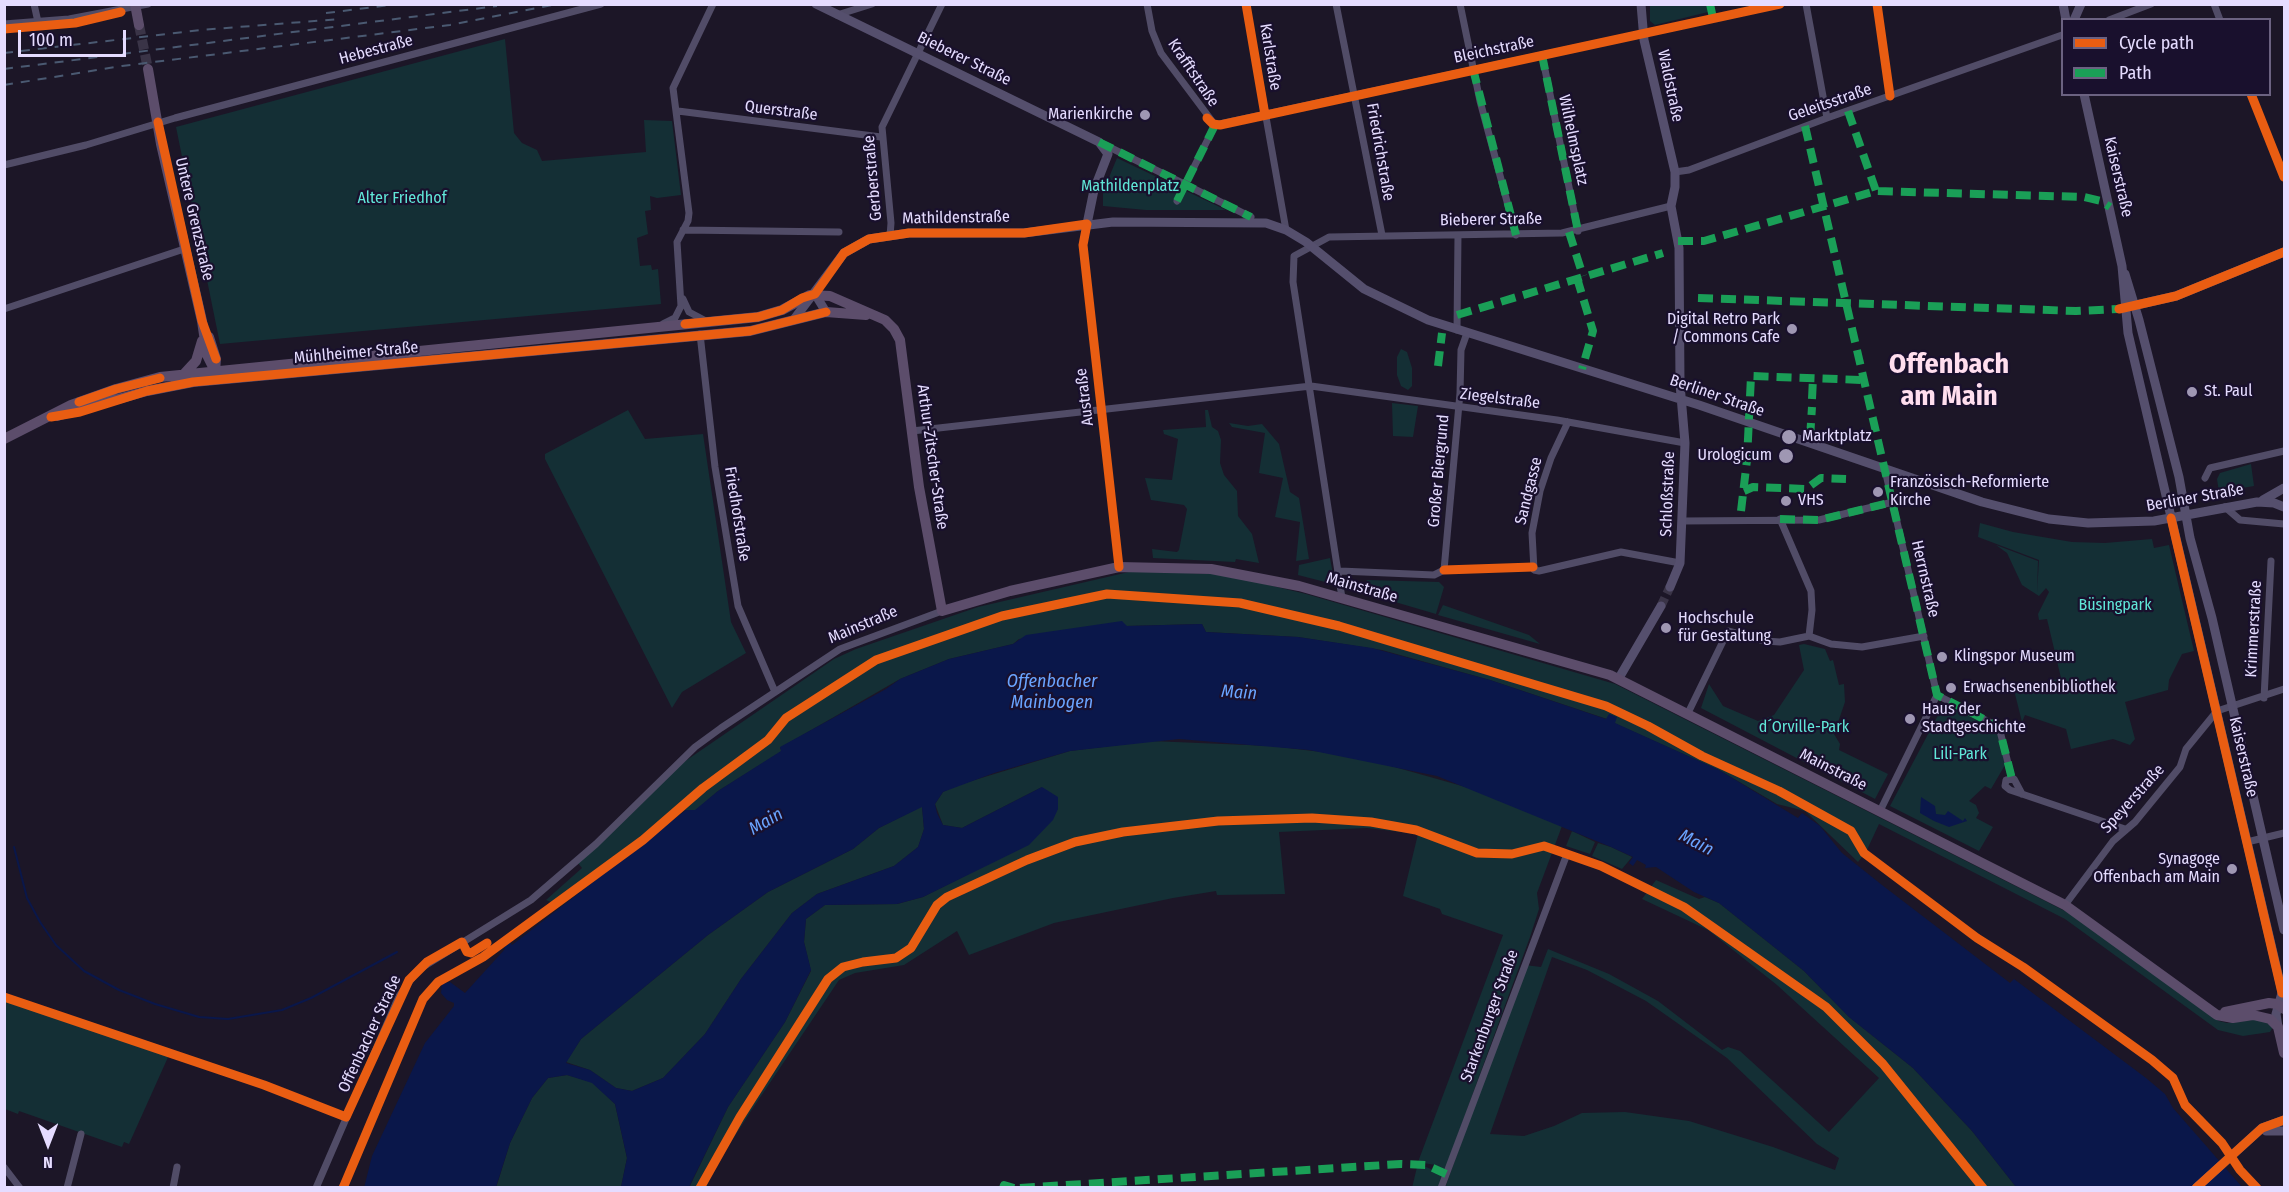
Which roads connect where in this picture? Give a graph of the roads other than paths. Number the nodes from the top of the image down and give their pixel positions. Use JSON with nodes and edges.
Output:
{"nodes":[{"id":1,"x":34,"y":4,"type":"edge"},
{"id":2,"x":148,"y":4,"type":"edge"},
{"id":3,"x":601,"y":4,"type":"edge"},
{"id":4,"x":713,"y":4,"type":"edge"},
{"id":5,"x":816,"y":4,"type":"edge"},
{"id":6,"x":872,"y":4,"type":"edge"},
{"id":7,"x":942,"y":4,"type":"edge"},
{"id":8,"x":1148,"y":4,"type":"edge"},
{"id":9,"x":1246,"y":4,"type":"edge"},
{"id":10,"x":1336,"y":4,"type":"edge"},
{"id":11,"x":1460,"y":4,"type":"edge"},
{"id":12,"x":1641,"y":4,"type":"edge"},
{"id":13,"x":1780,"y":4,"type":"edge"},
{"id":14,"x":1806,"y":4,"type":"edge"},
{"id":15,"x":1877,"y":4,"type":"edge"},
{"id":16,"x":2081,"y":4,"type":"edge"},
{"id":17,"x":2151,"y":4,"type":"edge"},
{"id":18,"x":135,"y":5,"type":"edge"},
{"id":19,"x":1752,"y":7,"type":"edge"},
{"id":20,"x":837,"y":15,"type":"junction"},
{"id":21,"x":2075,"y":18,"type":"edge"},
{"id":22,"x":2114,"y":18,"type":"edge"},
{"id":23,"x":38,"y":22,"type":"junction"},
{"id":24,"x":4,"y":24,"type":"edge"},
{"id":25,"x":139,"y":25,"type":"tunnel mouth"},
{"id":26,"x":1643,"y":33,"type":"junction"},
{"id":27,"x":2061,"y":35,"type":"edge"},
{"id":28,"x":917,"y":53,"type":"junction"},
{"id":29,"x":1542,"y":55,"type":"junction"},
{"id":30,"x":148,"y":69,"type":"tunnel mouth"},
{"id":31,"x":1473,"y":69,"type":"junction"},
{"id":32,"x":1355,"y":96,"type":"junction"},
{"id":33,"x":1890,"y":96,"type":"junction"},
{"id":34,"x":2084,"y":96,"type":"edge"},
{"id":35,"x":2252,"y":96,"type":"edge"},
{"id":36,"x":678,"y":111,"type":"junction"},
{"id":37,"x":1264,"y":115,"type":"junction"},
{"id":38,"x":1827,"y":118,"type":"junction"},
{"id":39,"x":158,"y":122,"type":"junction"},
{"id":40,"x":1215,"y":125,"type":"junction"},
{"id":41,"x":881,"y":137,"type":"junction"},
{"id":42,"x":1099,"y":142,"type":"junction"},
{"id":43,"x":4,"y":165,"type":"edge"},
{"id":44,"x":1675,"y":172,"type":"junction"},
{"id":45,"x":2284,"y":177,"type":"edge"},
{"id":46,"x":1186,"y":184,"type":"junction"},
{"id":47,"x":1177,"y":201,"type":"dead end"},
{"id":48,"x":1671,"y":206,"type":"junction"},
{"id":49,"x":1282,"y":215,"type":"junction"},
{"id":50,"x":1251,"y":219,"type":"junction"},
{"id":51,"x":1266,"y":223,"type":"junction"},
{"id":52,"x":1087,"y":224,"type":"junction"},
{"id":53,"x":683,"y":230,"type":"junction"},
{"id":54,"x":1286,"y":230,"type":"junction"},
{"id":55,"x":1578,"y":231,"type":"junction"},
{"id":56,"x":838,"y":232,"type":"dead end"},
{"id":57,"x":1382,"y":235,"type":"junction"},
{"id":58,"x":890,"y":236,"type":"junction"},
{"id":59,"x":1458,"y":236,"type":"junction"},
{"id":60,"x":1516,"y":236,"type":"junction"},
{"id":61,"x":1311,"y":246,"type":"junction"},
{"id":62,"x":184,"y":249,"type":"junction"},
{"id":63,"x":2284,"y":252,"type":"edge"},
{"id":64,"x":1324,"y":258,"type":"joint"},
{"id":65,"x":2122,"y":266,"type":"junction"},
{"id":66,"x":815,"y":294,"type":"junction"},
{"id":67,"x":682,"y":298,"type":"junction"},
{"id":68,"x":2135,"y":306,"type":"junction"},
{"id":69,"x":2122,"y":308,"type":"junction"},
{"id":70,"x":4,"y":309,"type":"edge"},
{"id":71,"x":826,"y":312,"type":"junction"},
{"id":72,"x":800,"y":317,"type":"junction"},
{"id":73,"x":878,"y":317,"type":"junction"},
{"id":74,"x":202,"y":321,"type":"junction"},
{"id":75,"x":708,"y":322,"type":"junction"},
{"id":76,"x":653,"y":326,"type":"junction"},
{"id":77,"x":1456,"y":330,"type":"junction"},
{"id":78,"x":1467,"y":333,"type":"junction"},
{"id":79,"x":700,"y":334,"type":"junction"},
{"id":80,"x":203,"y":338,"type":"junction"},
{"id":81,"x":184,"y":374,"type":"junction"},
{"id":82,"x":215,"y":375,"type":"junction"},
{"id":83,"x":2154,"y":380,"type":"junction"},
{"id":84,"x":2140,"y":383,"type":"junction"},
{"id":85,"x":1311,"y":386,"type":"junction"},
{"id":86,"x":1682,"y":399,"type":"junction"},
{"id":87,"x":1458,"y":408,"type":"junction"},
{"id":88,"x":1102,"y":410,"type":"junction"},
{"id":89,"x":51,"y":417,"type":"junction"},
{"id":90,"x":1568,"y":422,"type":"junction"},
{"id":91,"x":912,"y":431,"type":"junction"},
{"id":92,"x":4,"y":439,"type":"edge"},
{"id":93,"x":1684,"y":443,"type":"junction"},
{"id":94,"x":2284,"y":451,"type":"edge"},
{"id":95,"x":1885,"y":470,"type":"junction"},
{"id":96,"x":2205,"y":478,"type":"dead end"},
{"id":97,"x":2284,"y":488,"type":"edge"},
{"id":98,"x":1893,"y":502,"type":"junction"},
{"id":99,"x":2257,"y":502,"type":"junction"},
{"id":100,"x":2225,"y":507,"type":"junction"},
{"id":101,"x":2284,"y":507,"type":"edge"},
{"id":102,"x":2186,"y":514,"type":"junction"},
{"id":103,"x":2171,"y":518,"type":"junction"},
{"id":104,"x":1780,"y":519,"type":"junction"},
{"id":105,"x":1682,"y":521,"type":"junction"},
{"id":106,"x":2284,"y":524,"type":"edge"},
{"id":107,"x":2271,"y":561,"type":"dead end"},
{"id":108,"x":1680,"y":563,"type":"junction"},
{"id":109,"x":1119,"y":567,"type":"junction"},
{"id":110,"x":1340,"y":571,"type":"junction"},
{"id":111,"x":1671,"y":587,"type":"tunnel mouth"},
{"id":112,"x":1342,"y":598,"type":"junction"},
{"id":113,"x":1661,"y":606,"type":"tunnel mouth"},
{"id":114,"x":942,"y":611,"type":"junction"},
{"id":115,"x":1809,"y":636,"type":"junction"},
{"id":116,"x":1923,"y":636,"type":"junction"},
{"id":117,"x":1619,"y":678,"type":"junction"},
{"id":118,"x":2284,"y":690,"type":"edge"},
{"id":119,"x":775,"y":692,"type":"junction"},
{"id":120,"x":1937,"y":695,"type":"junction"},
{"id":121,"x":2264,"y":698,"type":"junction"},
{"id":122,"x":2233,"y":706,"type":"junction"},
{"id":123,"x":2217,"y":711,"type":"junction"},
{"id":124,"x":1688,"y":713,"type":"junction"},
{"id":125,"x":1880,"y":811,"type":"junction"},
{"id":126,"x":2125,"y":829,"type":"junction"},
{"id":127,"x":2284,"y":833,"type":"edge"},
{"id":128,"x":2264,"y":838,"type":"junction"},
{"id":129,"x":2247,"y":842,"type":"junction"},
{"id":130,"x":1567,"y":854,"type":"dead end"},
{"id":131,"x":2064,"y":905,"type":"junction"},
{"id":132,"x":520,"y":907,"type":"joint"},
{"id":133,"x":2284,"y":930,"type":"edge"},
{"id":134,"x":2282,"y":1004,"type":"edge"},
{"id":135,"x":2207,"y":1008,"type":"junction"},
{"id":136,"x":2253,"y":1015,"type":"junction"},
{"id":137,"x":2278,"y":1027,"type":"junction"},
{"id":138,"x":2284,"y":1053,"type":"edge"},
{"id":139,"x":2282,"y":1123,"type":"edge"},
{"id":140,"x":2284,"y":1131,"type":"edge"},
{"id":141,"x":2258,"y":1132,"type":"junction"},
{"id":142,"x":81,"y":1134,"type":"dead end"},
{"id":143,"x":6,"y":1167,"type":"edge"},
{"id":144,"x":177,"y":1167,"type":"dead end"},
{"id":145,"x":20,"y":1188,"type":"edge"},
{"id":146,"x":67,"y":1188,"type":"edge"},
{"id":147,"x":173,"y":1188,"type":"edge"},
{"id":148,"x":315,"y":1188,"type":"edge"},
{"id":149,"x":1441,"y":1188,"type":"edge"},
{"id":150,"x":2196,"y":1188,"type":"edge"}],
"edges":[{"from":1,"to":23,"type":"street"},
{"from":2,"to":18,"type":"street"},
{"from":3,"to":39,"type":"street","name":"Hebestraße"},
{"from":4,"to":36,"type":"street"},
{"from":5,"to":20,"type":"main road","name":"Bieberer Straße"},
{"from":6,"to":20,"type":"street"},
{"from":7,"to":28,"type":"street","name":"Gerberstraße"},
{"from":8,"to":40,"type":"street","name":"Krafftstraße"},
{"from":9,"to":37,"type":"street","name":"Karlstraße"},
{"from":10,"to":32,"type":"street","name":"Friedrichstraße"},
{"from":11,"to":31,"type":"street"},
{"from":12,"to":26,"type":"main road","name":"Waldstraße"},
{"from":13,"to":19,"type":"street","name":"Bleichstraße"},
{"from":14,"to":38,"type":"street"},
{"from":15,"to":33,"type":"street"},
{"from":16,"to":21,"type":"main road"},
{"from":17,"to":22,"type":"street"},
{"from":18,"to":23,"type":"street"},
{"from":18,"to":25,"type":"main road"},
{"from":19,"to":26,"type":"street","name":"Bleichstraße"},
{"from":20,"to":28,"type":"main road","name":"Bieberer Straße"},
{"from":23,"to":24,"type":"street"},
{"from":26,"to":29,"type":"street","name":"Bleichstraße"},
{"from":26,"to":44,"type":"main road","name":"Waldstraße"},
{"from":27,"to":33,"type":"street","name":"Geleitsstraße"},
{"from":28,"to":41,"type":"street","name":"Gerberstraße"},
{"from":28,"to":42,"type":"main road","name":"Bieberer Straße"},
{"from":29,"to":31,"type":"street","name":"Bleichstraße"},
{"from":29,"to":55,"type":"street","name":"Wilhelmsplatz"},
{"from":30,"to":39,"type":"main road","name":"Untere Grenzstraße"},
{"from":31,"to":32,"type":"street","name":"Bleichstraße"},
{"from":31,"to":60,"type":"street"},
{"from":32,"to":37,"type":"street","name":"Bleichstraße"},
{"from":32,"to":57,"type":"street","name":"Friedrichstraße"},
{"from":33,"to":38,"type":"street","name":"Geleitsstraße"},
{"from":34,"to":65,"type":"main road","name":"Kaiserstraße"},
{"from":35,"to":45,"type":"street"},
{"from":36,"to":41,"type":"street","name":"Querstraße"},
{"from":36,"to":53,"type":"street"},
{"from":37,"to":40,"type":"street","name":"Bleichstraße"},
{"from":37,"to":49,"type":"street","name":"Karlstraße"},
{"from":38,"to":44,"type":"street","name":"Geleitsstraße"},
{"from":39,"to":43,"type":"street","name":"Hebestraße"},
{"from":39,"to":62,"type":"main road","name":"Untere Grenzstraße"},
{"from":40,"to":46,"type":"street","name":"Krafftstraße"},
{"from":41,"to":58,"type":"street","name":"Gerberstraße"},
{"from":42,"to":46,"type":"street","name":"Bieberer Straße"},
{"from":42,"to":52,"type":"main road"},
{"from":44,"to":48,"type":"main road"},
{"from":46,"to":47,"type":"street"},
{"from":46,"to":50,"type":"street","name":"Bieberer Straße"},
{"from":48,"to":55,"type":"street","name":"Bieberer Straße"},
{"from":48,"to":86,"type":"main road"},
{"from":49,"to":51,"type":"street"},
{"from":49,"to":54,"type":"street","name":"Karlstraße"},
{"from":50,"to":51,"type":"main road","name":"Bieberer Straße"},
{"from":50,"to":52,"type":"main road","name":"Mathildenstraße"},
{"from":51,"to":54,"type":"main road","name":"Bieberer Straße"},
{"from":52,"to":58,"type":"main road","name":"Mathildenstraße"},
{"from":52,"to":88,"type":"street","name":"Austraße"},
{"from":53,"to":56,"type":"street"},
{"from":53,"to":67,"type":"street"},
{"from":54,"to":61,"type":"main road","name":"Bieberer Straße"},
{"from":55,"to":60,"type":"street","name":"Bieberer Straße"},
{"from":57,"to":59,"type":"street","name":"Bieberer Straße"},
{"from":57,"to":61,"type":"street","name":"Bieberer Straße"},
{"from":58,"to":66,"type":"main road","name":"Mathildenstraße"},
{"from":59,"to":60,"type":"street","name":"Bieberer Straße"},
{"from":59,"to":77,"type":"street"},
{"from":61,"to":64,"type":"main road","name":"Bieberer Straße"},
{"from":61,"to":85,"type":"street"},
{"from":62,"to":70,"type":"street"},
{"from":62,"to":74,"type":"main road","name":"Untere Grenzstraße"},
{"from":63,"to":68,"type":"main road"},
{"from":64,"to":77,"type":"main road","name":"Berliner Straße"},
{"from":65,"to":68,"type":"main road","name":"Kaiserstraße"},
{"from":65,"to":69,"type":"main road","name":"Kaiserstraße"},
{"from":66,"to":71,"type":"main road"},
{"from":66,"to":72,"type":"main road","name":"Mathildenstraße"},
{"from":66,"to":73,"type":"main road","name":"Arthur-Zitscher-Straße"},
{"from":66,"to":75,"type":"main road","name":"Mühlheimer Straße"},
{"from":67,"to":75,"type":"street"},
{"from":67,"to":76,"type":"street"},
{"from":68,"to":69,"type":"main road"},
{"from":68,"to":83,"type":"main road","name":"Kaiserstraße"},
{"from":69,"to":84,"type":"main road","name":"Kaiserstraße"},
{"from":71,"to":72,"type":"main road"},
{"from":71,"to":73,"type":"main road"},
{"from":72,"to":79,"type":"main road","name":"Mühlheimer Straße"},
{"from":73,"to":91,"type":"main road","name":"Arthur-Zitscher-Straße"},
{"from":74,"to":80,"type":"main road","name":"Untere Grenzstraße"},
{"from":74,"to":82,"type":"main road","name":"Untere Grenzstraße"},
{"from":75,"to":76,"type":"main road","name":"Mühlheimer Straße"},
{"from":76,"to":82,"type":"main road","name":"Mühlheimer Straße"},
{"from":77,"to":78,"type":"main road","name":"Berliner Straße"},
{"from":78,"to":86,"type":"main road","name":"Berliner Straße"},
{"from":78,"to":87,"type":"street","name":"Großer Biergrund"},
{"from":79,"to":82,"type":"main road","name":"Mühlheimer Straße"},
{"from":79,"to":119,"type":"street","name":"Friedhofstraße"},
{"from":80,"to":81,"type":"main road"},
{"from":80,"to":82,"type":"main road","name":"Untere Grenzstraße"},
{"from":81,"to":82,"type":"main road","name":"Mühlheimer Straße"},
{"from":81,"to":89,"type":"main road","name":"Mühlheimer Straße"},
{"from":82,"to":89,"type":"main road","name":"Mühlheimer Straße"},
{"from":83,"to":84,"type":"main road"},
{"from":83,"to":102,"type":"main road","name":"Kaiserstraße"},
{"from":84,"to":103,"type":"main road","name":"Kaiserstraße"},
{"from":85,"to":87,"type":"street","name":"Ziegelstraße"},
{"from":85,"to":88,"type":"street","name":"Ziegelstraße"},
{"from":85,"to":110,"type":"street"},
{"from":86,"to":93,"type":"main road","name":"Schloßstraße"},
{"from":86,"to":95,"type":"main road","name":"Berliner Straße"},
{"from":87,"to":90,"type":"street","name":"Ziegelstraße"},
{"from":87,"to":110,"type":"street","name":"Großer Biergrund"},
{"from":88,"to":91,"type":"street","name":"Ziegelstraße"},
{"from":88,"to":109,"type":"street","name":"Austraße"},
{"from":89,"to":92,"type":"main road","name":"Mühlheimer Straße"},
{"from":90,"to":93,"type":"street","name":"Ziegelstraße"},
{"from":90,"to":108,"type":"street","name":"Sandgasse"},
{"from":91,"to":114,"type":"main road","name":"Arthur-Zitscher-Straße"},
{"from":93,"to":105,"type":"main road","name":"Schloßstraße"},
{"from":94,"to":96,"type":"street"},
{"from":95,"to":98,"type":"street","name":"Herrnstraße"},
{"from":95,"to":103,"type":"main road","name":"Berliner Straße"},
{"from":97,"to":99,"type":"main road","name":"Berliner Straße"},
{"from":98,"to":104,"type":"street"},
{"from":98,"to":116,"type":"street","name":"Herrnstraße"},
{"from":99,"to":100,"type":"main road","name":"Berliner Straße"},
{"from":99,"to":101,"type":"main road","name":"Berliner Straße"},
{"from":100,"to":102,"type":"main road","name":"Berliner Straße"},
{"from":100,"to":106,"type":"street"},
{"from":102,"to":103,"type":"main road","name":"Berliner Straße"},
{"from":102,"to":122,"type":"main road","name":"Kaiserstraße"},
{"from":103,"to":123,"type":"main road","name":"Kaiserstraße"},
{"from":104,"to":105,"type":"street"},
{"from":104,"to":115,"type":"street"},
{"from":105,"to":108,"type":"main road","name":"Schloßstraße"},
{"from":107,"to":121,"type":"street","name":"Krimmerstraße"},
{"from":108,"to":111,"type":"main road","name":"Schloßstraße"},
{"from":109,"to":112,"type":"main road","name":"Mainstraße"},
{"from":109,"to":114,"type":"main road","name":"Mainstraße"},
{"from":110,"to":112,"type":"street"},
{"from":112,"to":117,"type":"main road","name":"Mainstraße"},
{"from":113,"to":117,"type":"main road"},
{"from":114,"to":119,"type":"street","name":"Mainstraße"},
{"from":115,"to":116,"type":"street"},
{"from":115,"to":124,"type":"street"},
{"from":116,"to":120,"type":"street","name":"Herrnstraße"},
{"from":117,"to":124,"type":"main road","name":"Mainstraße"},
{"from":118,"to":121,"type":"street"},
{"from":119,"to":132,"type":"street","name":"Mainstraße"},
{"from":120,"to":125,"type":"street"},
{"from":120,"to":126,"type":"street"},
{"from":121,"to":122,"type":"street"},
{"from":122,"to":123,"type":"street"},
{"from":122,"to":128,"type":"main road","name":"Kaiserstraße"},
{"from":123,"to":126,"type":"street","name":"Speyerstraße"},
{"from":123,"to":129,"type":"main road","name":"Kaiserstraße"},
{"from":124,"to":125,"type":"main road","name":"Mainstraße"},
{"from":125,"to":131,"type":"main road","name":"Mainstraße"},
{"from":126,"to":131,"type":"street","name":"Speyerstraße"},
{"from":127,"to":128,"type":"street"},
{"from":128,"to":129,"type":"street"},
{"from":128,"to":133,"type":"main road","name":"Kaiserstraße"},
{"from":129,"to":134,"type":"main road","name":"Kaiserstraße"},
{"from":130,"to":149,"type":"street","name":"Starkenburger Straße"},
{"from":131,"to":135,"type":"main road","name":"Mainstraße"},
{"from":132,"to":148,"type":"street","name":"Offenbacher Straße"},
{"from":134,"to":135,"type":"main road"},
{"from":134,"to":136,"type":"main road","name":"Mainstraße"},
{"from":134,"to":137,"type":"main road","name":"Kaiserstraße"},
{"from":135,"to":136,"type":"main road","name":"Mainstraße"},
{"from":136,"to":137,"type":"main road","name":"Mainstraße"},
{"from":137,"to":138,"type":"main road","name":"Kaiserstraße"},
{"from":139,"to":141,"type":"main road"},
{"from":140,"to":141,"type":"main road"},
{"from":141,"to":150,"type":"main road"},
{"from":142,"to":146,"type":"street"},
{"from":143,"to":145,"type":"street"},
{"from":144,"to":147,"type":"street"}]}
